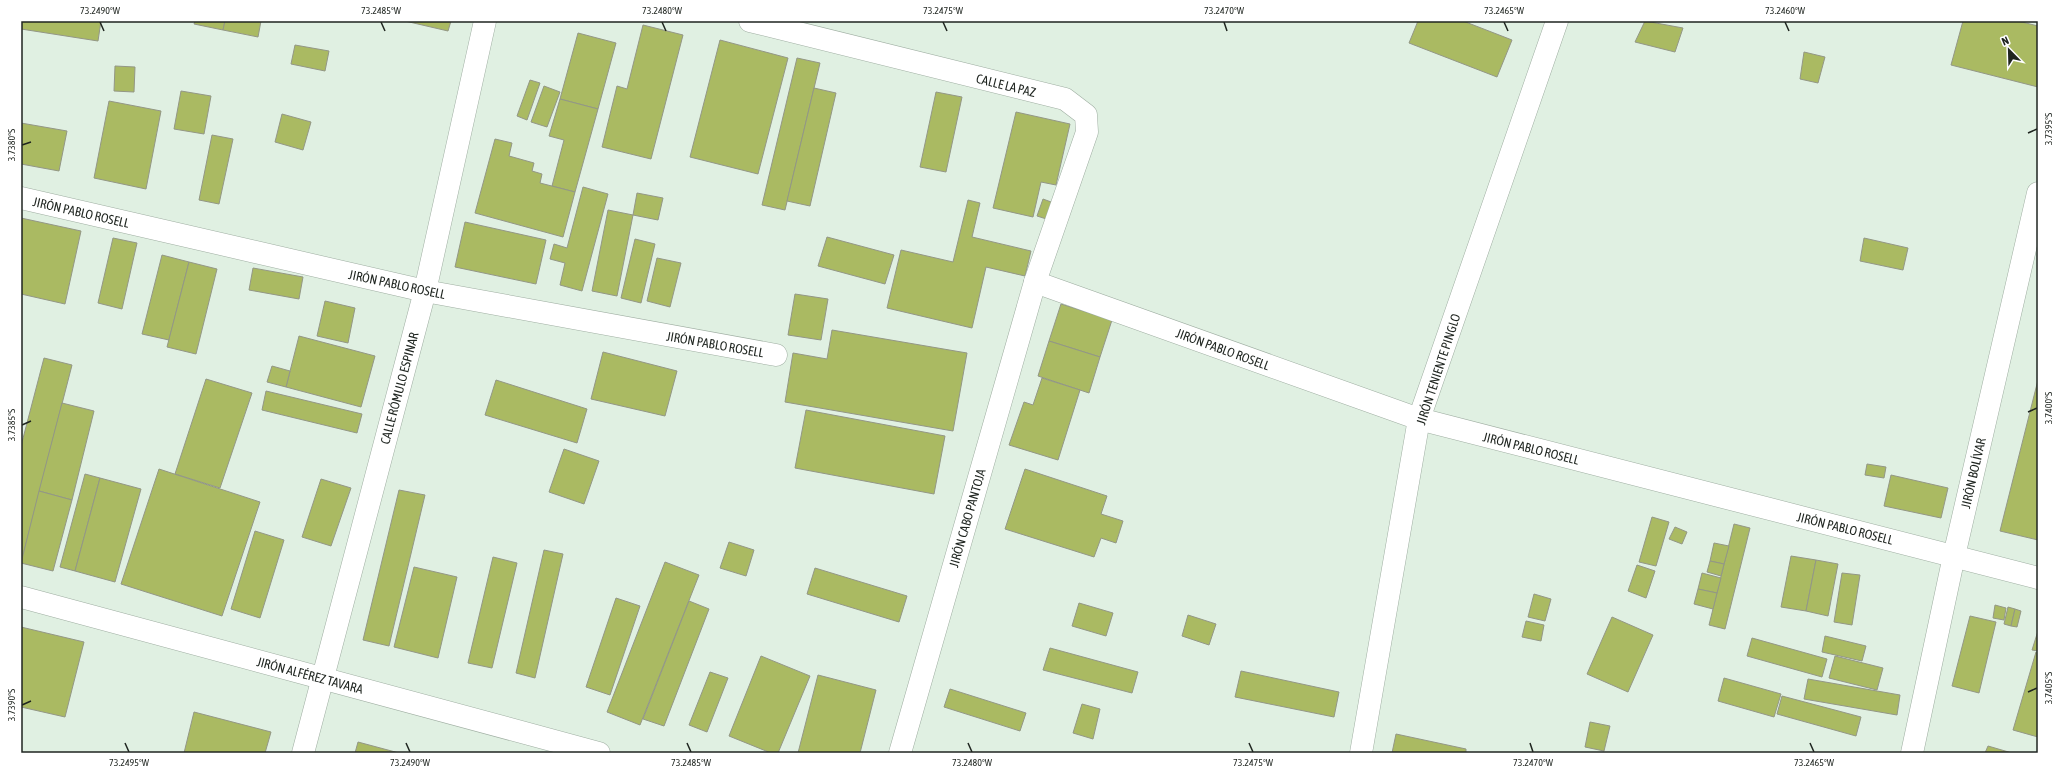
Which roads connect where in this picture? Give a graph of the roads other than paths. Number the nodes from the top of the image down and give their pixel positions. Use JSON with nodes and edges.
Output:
{"nodes":[{"id":1,"x":485,"y":21,"type":"edge"},
{"id":2,"x":750,"y":21,"type":"edge"},
{"id":3,"x":1557,"y":21,"type":"edge"},
{"id":4,"x":2038,"y":193,"type":"edge"},
{"id":5,"x":21,"y":198,"type":"edge"},
{"id":6,"x":1035,"y":282,"type":"junction"},
{"id":7,"x":424,"y":291,"type":"junction"},
{"id":8,"x":776,"y":355,"type":"dead end"},
{"id":9,"x":1419,"y":420,"type":"junction"},
{"id":10,"x":1954,"y":556,"type":"junction"},
{"id":11,"x":2038,"y":578,"type":"edge"},
{"id":12,"x":21,"y":597,"type":"edge"},
{"id":13,"x":322,"y":678,"type":"junction"},
{"id":14,"x":303,"y":753,"type":"edge"},
{"id":15,"x":599,"y":753,"type":"edge"},
{"id":16,"x":900,"y":753,"type":"edge"},
{"id":17,"x":1361,"y":753,"type":"edge"},
{"id":18,"x":1912,"y":753,"type":"edge"}],
"edges":[{"from":1,"to":7,"type":"street","name":"CALLE RÓMULO ESPINAR"},
{"from":2,"to":6,"type":"street","name":"CALLE LA PAZ"},
{"from":3,"to":9,"type":"street","name":"JIRÓN TENIENTE PINGLO"},
{"from":4,"to":10,"type":"street","name":"JIRÓN BOLÍVAR"},
{"from":5,"to":7,"type":"street","name":"JIRÓN PABLO ROSELL"},
{"from":6,"to":9,"type":"street","name":"JIRÓN PABLO ROSELL"},
{"from":6,"to":16,"type":"street","name":"JIRÓN CABO PANTOJA"},
{"from":7,"to":8,"type":"street","name":"JIRÓN PABLO ROSELL"},
{"from":7,"to":13,"type":"street","name":"CALLE RÓMULO ESPINAR"},
{"from":9,"to":10,"type":"street","name":"JIRÓN PABLO ROSELL"},
{"from":9,"to":17,"type":"street","name":"JIRÓN TENIENTE PINGLO"},
{"from":10,"to":11,"type":"street","name":"JIRÓN PABLO ROSELL"},
{"from":10,"to":18,"type":"street","name":"JIRÓN BOLÍVAR"},
{"from":12,"to":13,"type":"street","name":"JIRÓN ALFÉREZ TAVARA"},
{"from":13,"to":14,"type":"street","name":"CALLE RÓMULO ESPINAR"},
{"from":13,"to":15,"type":"street","name":"JIRÓN ALFÉREZ TAVARA"}]}
